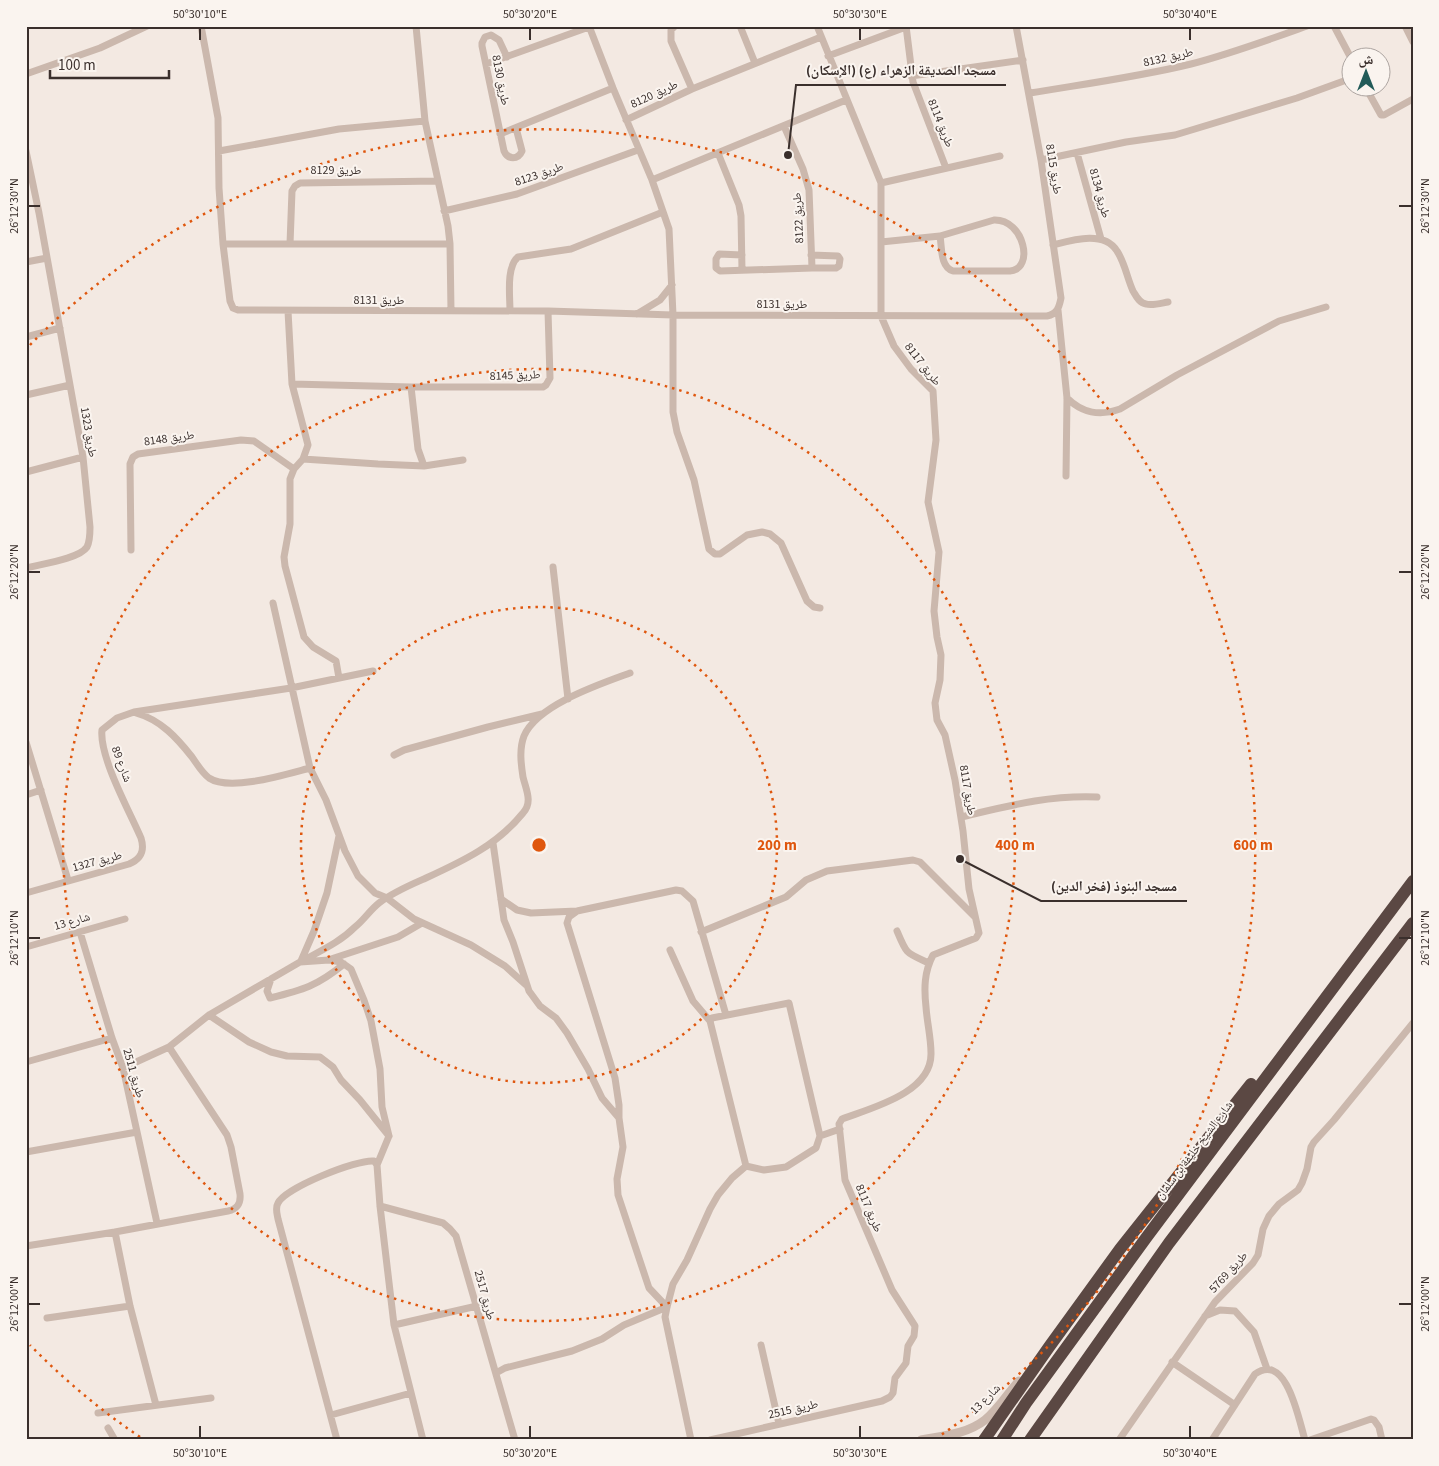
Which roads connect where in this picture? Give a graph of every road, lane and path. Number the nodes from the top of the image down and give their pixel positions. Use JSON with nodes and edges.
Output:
{"nodes":[{"id":1,"x":147,"y":26,"type":"edge"},
{"id":2,"x":201,"y":26,"type":"edge"},
{"id":3,"x":416,"y":26,"type":"edge"},
{"id":4,"x":675,"y":26,"type":"edge"},
{"id":5,"x":740,"y":26,"type":"edge"},
{"id":6,"x":817,"y":26,"type":"edge"},
{"id":7,"x":1016,"y":26,"type":"edge"},
{"id":8,"x":1307,"y":26,"type":"edge"},
{"id":9,"x":1334,"y":26,"type":"edge"},
{"id":10,"x":1405,"y":26,"type":"edge"},
{"id":11,"x":589,"y":27,"type":"edge"},
{"id":12,"x":906,"y":27,"type":"edge"},
{"id":13,"x":821,"y":37,"type":"junction"},
{"id":14,"x":1413,"y":42,"type":"edge"},
{"id":15,"x":1346,"y":48,"type":"edge"},
{"id":16,"x":828,"y":56,"type":"junction"},
{"id":17,"x":507,"y":57,"type":"junction"},
{"id":18,"x":1024,"y":60,"type":"junction"},
{"id":19,"x":755,"y":63,"type":"junction"},
{"id":20,"x":486,"y":64,"type":"junction"},
{"id":21,"x":26,"y":74,"type":"edge"},
{"id":22,"x":911,"y":76,"type":"junction"},
{"id":23,"x":1342,"y":81,"type":"edge"},
{"id":24,"x":613,"y":88,"type":"junction"},
{"id":25,"x":692,"y":89,"type":"junction"},
{"id":26,"x":1030,"y":93,"type":"junction"},
{"id":27,"x":1372,"y":98,"type":"edge"},
{"id":28,"x":1413,"y":98,"type":"edge"},
{"id":29,"x":846,"y":100,"type":"junction"},
{"id":30,"x":626,"y":120,"type":"junction"},
{"id":31,"x":425,"y":121,"type":"junction"},
{"id":32,"x":784,"y":126,"type":"junction"},
{"id":33,"x":516,"y":128,"type":"junction"},
{"id":34,"x":500,"y":134,"type":"junction"},
{"id":35,"x":638,"y":150,"type":"junction"},
{"id":36,"x":26,"y":151,"type":"edge"},
{"id":37,"x":219,"y":151,"type":"junction"},
{"id":38,"x":718,"y":153,"type":"junction"},
{"id":39,"x":1077,"y":153,"type":"junction"},
{"id":40,"x":1000,"y":156,"type":"dead end"},
{"id":41,"x":1041,"y":160,"type":"junction"},
{"id":42,"x":946,"y":168,"type":"junction"},
{"id":43,"x":652,"y":180,"type":"junction"},
{"id":44,"x":438,"y":181,"type":"junction"},
{"id":45,"x":881,"y":183,"type":"junction"},
{"id":46,"x":444,"y":211,"type":"junction"},
{"id":47,"x":663,"y":212,"type":"junction"},
{"id":48,"x":940,"y":236,"type":"junction"},
{"id":49,"x":1101,"y":239,"type":"junction"},
{"id":50,"x":881,"y":242,"type":"junction"},
{"id":51,"x":223,"y":244,"type":"junction"},
{"id":52,"x":290,"y":244,"type":"junction"},
{"id":53,"x":450,"y":244,"type":"junction"},
{"id":54,"x":1053,"y":245,"type":"junction"},
{"id":55,"x":742,"y":255,"type":"junction"},
{"id":56,"x":811,"y":255,"type":"junction"},
{"id":57,"x":47,"y":258,"type":"junction"},
{"id":58,"x":26,"y":262,"type":"edge"},
{"id":59,"x":812,"y":268,"type":"junction"},
{"id":60,"x":742,"y":270,"type":"junction"},
{"id":61,"x":672,"y":285,"type":"junction"},
{"id":62,"x":1168,"y":302,"type":"dead end"},
{"id":63,"x":1326,"y":306,"type":"dead end"},
{"id":64,"x":288,"y":311,"type":"junction"},
{"id":65,"x":451,"y":311,"type":"junction"},
{"id":66,"x":510,"y":311,"type":"junction"},
{"id":67,"x":548,"y":311,"type":"junction"},
{"id":68,"x":1056,"y":312,"type":"junction"},
{"id":69,"x":637,"y":314,"type":"junction"},
{"id":70,"x":673,"y":315,"type":"junction"},
{"id":71,"x":881,"y":316,"type":"junction"},
{"id":72,"x":60,"y":328,"type":"junction"},
{"id":73,"x":26,"y":336,"type":"edge"},
{"id":74,"x":292,"y":384,"type":"junction"},
{"id":75,"x":70,"y":385,"type":"junction"},
{"id":76,"x":411,"y":387,"type":"junction"},
{"id":77,"x":26,"y":395,"type":"edge"},
{"id":78,"x":1067,"y":398,"type":"junction"},
{"id":79,"x":82,"y":457,"type":"junction"},
{"id":80,"x":303,"y":459,"type":"junction"},
{"id":81,"x":463,"y":460,"type":"dead end"},
{"id":82,"x":424,"y":466,"type":"junction"},
{"id":83,"x":294,"y":469,"type":"junction"},
{"id":84,"x":26,"y":472,"type":"edge"},
{"id":85,"x":1066,"y":476,"type":"dead end"},
{"id":86,"x":132,"y":550,"type":"dead end"},
{"id":87,"x":553,"y":567,"type":"dead end"},
{"id":88,"x":26,"y":568,"type":"edge"},
{"id":89,"x":273,"y":604,"type":"dead end"},
{"id":90,"x":820,"y":608,"type":"dead end"},
{"id":91,"x":373,"y":671,"type":"dead end"},
{"id":92,"x":630,"y":673,"type":"dead end"},
{"id":93,"x":339,"y":678,"type":"junction"},
{"id":94,"x":291,"y":688,"type":"junction"},
{"id":95,"x":568,"y":699,"type":"junction"},
{"id":96,"x":134,"y":712,"type":"junction"},
{"id":97,"x":544,"y":714,"type":"junction"},
{"id":98,"x":26,"y":742,"type":"edge"},
{"id":99,"x":394,"y":755,"type":"dead end"},
{"id":100,"x":310,"y":768,"type":"junction"},
{"id":101,"x":41,"y":790,"type":"junction"},
{"id":102,"x":26,"y":795,"type":"edge"},
{"id":103,"x":1097,"y":797,"type":"dead end"},
{"id":104,"x":961,"y":817,"type":"junction"},
{"id":105,"x":340,"y":835,"type":"junction"},
{"id":106,"x":141,"y":838,"type":"joint"},
{"id":107,"x":493,"y":843,"type":"junction"},
{"id":108,"x":68,"y":880,"type":"junction"},
{"id":109,"x":1413,"y":880,"type":"edge"},
{"id":110,"x":26,"y":893,"type":"edge"},
{"id":111,"x":387,"y":898,"type":"junction"},
{"id":112,"x":501,"y":899,"type":"junction"},
{"id":113,"x":577,"y":911,"type":"junction"},
{"id":114,"x":976,"y":918,"type":"junction"},
{"id":115,"x":125,"y":919,"type":"dead end"},
{"id":116,"x":422,"y":923,"type":"junction"},
{"id":117,"x":1413,"y":923,"type":"edge"},
{"id":118,"x":898,"y":931,"type":"dead end"},
{"id":119,"x":80,"y":932,"type":"junction"},
{"id":120,"x":702,"y":932,"type":"junction"},
{"id":121,"x":26,"y":947,"type":"edge"},
{"id":122,"x":670,"y":950,"type":"dead end"},
{"id":123,"x":328,"y":960,"type":"junction"},
{"id":124,"x":300,"y":962,"type":"junction"},
{"id":125,"x":929,"y":963,"type":"junction"},
{"id":126,"x":344,"y":964,"type":"junction"},
{"id":127,"x":271,"y":979,"type":"junction"},
{"id":128,"x":527,"y":985,"type":"junction"},
{"id":129,"x":209,"y":1015,"type":"junction"},
{"id":130,"x":726,"y":1015,"type":"junction"},
{"id":131,"x":1312,"y":1015,"type":"junction"},
{"id":132,"x":710,"y":1021,"type":"junction"},
{"id":133,"x":1413,"y":1023,"type":"edge"},
{"id":134,"x":112,"y":1038,"type":"junction"},
{"id":135,"x":169,"y":1047,"type":"junction"},
{"id":136,"x":26,"y":1062,"type":"edge"},
{"id":137,"x":123,"y":1068,"type":"junction"},
{"id":138,"x":619,"y":1118,"type":"junction"},
{"id":139,"x":840,"y":1129,"type":"junction"},
{"id":140,"x":137,"y":1132,"type":"junction"},
{"id":141,"x":389,"y":1136,"type":"junction"},
{"id":142,"x":820,"y":1136,"type":"junction"},
{"id":143,"x":26,"y":1152,"type":"edge"},
{"id":144,"x":377,"y":1165,"type":"junction"},
{"id":145,"x":746,"y":1166,"type":"junction"},
{"id":146,"x":380,"y":1206,"type":"junction"},
{"id":147,"x":157,"y":1223,"type":"junction"},
{"id":148,"x":115,"y":1232,"type":"junction"},
{"id":149,"x":26,"y":1246,"type":"edge"},
{"id":150,"x":130,"y":1306,"type":"junction"},
{"id":151,"x":477,"y":1306,"type":"junction"},
{"id":152,"x":667,"y":1307,"type":"junction"},
{"id":153,"x":1205,"y":1316,"type":"junction"},
{"id":154,"x":47,"y":1318,"type":"dead end"},
{"id":155,"x":394,"y":1325,"type":"junction"},
{"id":156,"x":761,"y":1345,"type":"dead end"},
{"id":157,"x":1049,"y":1346,"type":"junction"},
{"id":158,"x":1172,"y":1362,"type":"junction"},
{"id":159,"x":1267,"y":1369,"type":"junction"},
{"id":160,"x":496,"y":1373,"type":"junction"},
{"id":161,"x":411,"y":1393,"type":"junction"},
{"id":162,"x":212,"y":1398,"type":"dead end"},
{"id":163,"x":882,"y":1401,"type":"joint"},
{"id":164,"x":1236,"y":1405,"type":"junction"},
{"id":165,"x":156,"y":1406,"type":"junction"},
{"id":166,"x":98,"y":1413,"type":"dead end"},
{"id":167,"x":331,"y":1415,"type":"junction"},
{"id":168,"x":779,"y":1424,"type":"junction"},
{"id":169,"x":108,"y":1428,"type":"dead end"},
{"id":170,"x":115,"y":1440,"type":"edge"},
{"id":171,"x":337,"y":1440,"type":"edge"},
{"id":172,"x":423,"y":1440,"type":"edge"},
{"id":173,"x":515,"y":1440,"type":"edge"},
{"id":174,"x":691,"y":1440,"type":"edge"},
{"id":175,"x":710,"y":1440,"type":"edge"},
{"id":176,"x":921,"y":1440,"type":"edge"},
{"id":177,"x":984,"y":1440,"type":"edge"},
{"id":178,"x":1002,"y":1440,"type":"edge"},
{"id":179,"x":1030,"y":1440,"type":"edge"},
{"id":180,"x":1118,"y":1440,"type":"edge"},
{"id":181,"x":1212,"y":1440,"type":"edge"},
{"id":182,"x":1305,"y":1440,"type":"edge"},
{"id":183,"x":1310,"y":1440,"type":"edge"},
{"id":184,"x":1382,"y":1440,"type":"edge"}],
"edges":[{"from":1,"to":21,"type":"street"},
{"from":2,"to":37,"type":"street"},
{"from":3,"to":31,"type":"street"},
{"from":4,"to":25,"type":"street","name":"طريق 8120"},
{"from":5,"to":19,"type":"street"},
{"from":6,"to":13,"type":"street","name":"طريق 8117"},
{"from":7,"to":18,"type":"street","name":"طريق 8115"},
{"from":8,"to":26,"type":"street","name":"طريق 8132"},
{"from":9,"to":15,"type":"street"},
{"from":10,"to":14,"type":"street"},
{"from":11,"to":17,"type":"street"},
{"from":11,"to":24,"type":"street"},
{"from":12,"to":16,"type":"street","name":"طريق 8114"},
{"from":12,"to":22,"type":"street","name":"طريق 8114"},
{"from":13,"to":16,"type":"street","name":"طريق 8117"},
{"from":13,"to":19,"type":"street","name":"طريق 8120"},
{"from":16,"to":29,"type":"street","name":"طريق 8117"},
{"from":17,"to":20,"type":"street"},
{"from":17,"to":20,"type":"street","name":"طريق 8130"},
{"from":18,"to":22,"type":"street"},
{"from":18,"to":26,"type":"street","name":"طريق 8115"},
{"from":19,"to":25,"type":"street","name":"طريق 8120"},
{"from":20,"to":34,"type":"street","name":"طريق 8130"},
{"from":22,"to":42,"type":"street","name":"طريق 8114"},
{"from":23,"to":39,"type":"street"},
{"from":24,"to":30,"type":"street"},
{"from":24,"to":33,"type":"street"},
{"from":25,"to":30,"type":"street","name":"طريق 8120"},
{"from":26,"to":41,"type":"street","name":"طريق 8115"},
{"from":27,"to":28,"type":"street"},
{"from":29,"to":32,"type":"street"},
{"from":29,"to":45,"type":"street","name":"طريق 8117"},
{"from":30,"to":35,"type":"street"},
{"from":31,"to":37,"type":"street"},
{"from":31,"to":44,"type":"street"},
{"from":32,"to":38,"type":"street"},
{"from":32,"to":56,"type":"street","name":"طريق 8122"},
{"from":33,"to":34,"type":"street"},
{"from":33,"to":34,"type":"street","name":"طريق 8130"},
{"from":35,"to":43,"type":"street"},
{"from":35,"to":46,"type":"street","name":"طريق 8123"},
{"from":36,"to":57,"type":"street","name":"طريق 1323"},
{"from":37,"to":51,"type":"street"},
{"from":38,"to":43,"type":"street"},
{"from":38,"to":55,"type":"street"},
{"from":39,"to":41,"type":"street"},
{"from":39,"to":49,"type":"street","name":"طريق 8134"},
{"from":40,"to":42,"type":"street"},
{"from":41,"to":54,"type":"street","name":"طريق 8115"},
{"from":42,"to":45,"type":"street"},
{"from":43,"to":47,"type":"street"},
{"from":44,"to":46,"type":"street"},
{"from":44,"to":52,"type":"street","name":"طريق 8129"},
{"from":45,"to":50,"type":"street","name":"طريق 8117"},
{"from":46,"to":53,"type":"street"},
{"from":47,"to":61,"type":"street"},
{"from":47,"to":66,"type":"street"},
{"from":48,"to":48,"type":"street"},
{"from":48,"to":50,"type":"street"},
{"from":49,"to":54,"type":"street"},
{"from":49,"to":62,"type":"street"},
{"from":50,"to":71,"type":"street","name":"طريق 8117"},
{"from":51,"to":52,"type":"street"},
{"from":51,"to":64,"type":"street","name":"طريق 8131"},
{"from":52,"to":53,"type":"street"},
{"from":53,"to":65,"type":"street"},
{"from":54,"to":68,"type":"street","name":"طريق 8115"},
{"from":55,"to":60,"type":"street"},
{"from":55,"to":60,"type":"street","name":"طريق 8122"},
{"from":56,"to":59,"type":"street","name":"طريق 8122"},
{"from":56,"to":59,"type":"street","name":"طريق 8122"},
{"from":57,"to":58,"type":"street"},
{"from":57,"to":72,"type":"street","name":"طريق 1323"},
{"from":59,"to":60,"type":"street","name":"طريق 8122"},
{"from":61,"to":69,"type":"street"},
{"from":61,"to":70,"type":"street"},
{"from":63,"to":78,"type":"street"},
{"from":64,"to":65,"type":"street","name":"طريق 8131"},
{"from":64,"to":74,"type":"street"},
{"from":65,"to":66,"type":"street","name":"طريق 8131"},
{"from":66,"to":67,"type":"street","name":"طريق 8131"},
{"from":67,"to":69,"type":"street","name":"طريق 8131"},
{"from":67,"to":76,"type":"street","name":"طريق 8145"},
{"from":68,"to":71,"type":"street","name":"طريق 8131"},
{"from":68,"to":78,"type":"street","name":"طريق 8115"},
{"from":69,"to":70,"type":"street","name":"طريق 8131"},
{"from":70,"to":71,"type":"street","name":"طريق 8131"},
{"from":70,"to":90,"type":"street"},
{"from":71,"to":104,"type":"street","name":"طريق 8117"},
{"from":72,"to":73,"type":"street"},
{"from":72,"to":75,"type":"street","name":"طريق 1323"},
{"from":74,"to":76,"type":"street","name":"طريق 8145"},
{"from":74,"to":80,"type":"street"},
{"from":75,"to":77,"type":"street"},
{"from":75,"to":79,"type":"street","name":"طريق 1323"},
{"from":76,"to":82,"type":"street"},
{"from":78,"to":85,"type":"street","name":"طريق 8115"},
{"from":79,"to":84,"type":"street"},
{"from":79,"to":88,"type":"street","name":"طريق 1323"},
{"from":80,"to":82,"type":"street"},
{"from":80,"to":83,"type":"street"},
{"from":81,"to":82,"type":"street"},
{"from":83,"to":86,"type":"street","name":"طريق 8148"},
{"from":83,"to":93,"type":"street"},
{"from":87,"to":95,"type":"street"},
{"from":89,"to":94,"type":"street"},
{"from":91,"to":93,"type":"street","name":"شارع 89"},
{"from":92,"to":95,"type":"street"},
{"from":93,"to":94,"type":"street","name":"شارع 89"},
{"from":94,"to":96,"type":"street","name":"شارع 89"},
{"from":94,"to":100,"type":"street"},
{"from":95,"to":97,"type":"street"},
{"from":96,"to":100,"type":"street"},
{"from":96,"to":106,"type":"street","name":"شارع 89"},
{"from":97,"to":99,"type":"street"},
{"from":97,"to":107,"type":"street"},
{"from":98,"to":101,"type":"street","name":"طريق 1327"},
{"from":100,"to":105,"type":"street"},
{"from":101,"to":102,"type":"street"},
{"from":101,"to":108,"type":"street","name":"طريق 1327"},
{"from":103,"to":104,"type":"street"},
{"from":104,"to":114,"type":"street","name":"طريق 8117"},
{"from":105,"to":111,"type":"street"},
{"from":105,"to":124,"type":"street"},
{"from":106,"to":108,"type":"street","name":"طريق 1327"},
{"from":107,"to":111,"type":"street"},
{"from":107,"to":112,"type":"street"},
{"from":108,"to":110,"type":"street","name":"طريق 1327"},
{"from":109,"to":131,"type":"highway","name":"شارع الشيخ خليفة بن سلمان"},
{"from":111,"to":116,"type":"street"},
{"from":111,"to":124,"type":"street"},
{"from":112,"to":113,"type":"street"},
{"from":112,"to":128,"type":"street"},
{"from":113,"to":120,"type":"street"},
{"from":113,"to":138,"type":"street"},
{"from":114,"to":120,"type":"street"},
{"from":114,"to":125,"type":"street","name":"طريق 8117"},
{"from":115,"to":119,"type":"street","name":"شارع 13"},
{"from":116,"to":123,"type":"street"},
{"from":116,"to":128,"type":"street"},
{"from":117,"to":179,"type":"highway"},
{"from":118,"to":125,"type":"street"},
{"from":119,"to":121,"type":"street","name":"شارع 13"},
{"from":119,"to":134,"type":"street","name":"طريق 2511"},
{"from":120,"to":130,"type":"street"},
{"from":122,"to":132,"type":"street"},
{"from":123,"to":124,"type":"street"},
{"from":123,"to":126,"type":"street"},
{"from":124,"to":127,"type":"street"},
{"from":125,"to":139,"type":"street"},
{"from":126,"to":127,"type":"street"},
{"from":126,"to":141,"type":"street"},
{"from":127,"to":129,"type":"street"},
{"from":128,"to":138,"type":"street"},
{"from":129,"to":135,"type":"street"},
{"from":129,"to":141,"type":"street"},
{"from":130,"to":132,"type":"street"},
{"from":130,"to":142,"type":"street"},
{"from":131,"to":157,"type":"highway"},
{"from":131,"to":178,"type":"highway","name":"شارع الشيخ خليفة بن سلمان"},
{"from":132,"to":145,"type":"street"},
{"from":133,"to":153,"type":"street","name":"طريق 5769"},
{"from":134,"to":136,"type":"street"},
{"from":134,"to":137,"type":"street","name":"طريق 2511"},
{"from":135,"to":137,"type":"street"},
{"from":135,"to":147,"type":"street"},
{"from":137,"to":140,"type":"street","name":"طريق 2511"},
{"from":138,"to":152,"type":"street"},
{"from":139,"to":142,"type":"street"},
{"from":139,"to":163,"type":"street","name":"طريق 8117"},
{"from":140,"to":143,"type":"street"},
{"from":140,"to":147,"type":"street","name":"طريق 2511"},
{"from":141,"to":144,"type":"street"},
{"from":142,"to":145,"type":"street"},
{"from":144,"to":146,"type":"street"},
{"from":144,"to":167,"type":"street"},
{"from":145,"to":152,"type":"street"},
{"from":146,"to":151,"type":"street","name":"طريق 2517"},
{"from":146,"to":155,"type":"street"},
{"from":147,"to":148,"type":"street"},
{"from":148,"to":149,"type":"street"},
{"from":148,"to":150,"type":"street"},
{"from":150,"to":154,"type":"street"},
{"from":150,"to":165,"type":"street"},
{"from":151,"to":155,"type":"street"},
{"from":151,"to":160,"type":"street","name":"طريق 2517"},
{"from":152,"to":160,"type":"street"},
{"from":152,"to":174,"type":"street"},
{"from":153,"to":158,"type":"street","name":"طريق 5769"},
{"from":153,"to":159,"type":"street"},
{"from":155,"to":161,"type":"street"},
{"from":156,"to":168,"type":"street"},
{"from":157,"to":176,"type":"street","name":"شارع 13"},
{"from":157,"to":177,"type":"highway"},
{"from":158,"to":164,"type":"street"},
{"from":158,"to":180,"type":"street","name":"طريق 5769"},
{"from":159,"to":164,"type":"street"},
{"from":159,"to":182,"type":"street"},
{"from":160,"to":173,"type":"street","name":"طريق 2517"},
{"from":161,"to":167,"type":"street"},
{"from":161,"to":172,"type":"street"},
{"from":162,"to":165,"type":"street"},
{"from":163,"to":168,"type":"street","name":"طريق 2515"},
{"from":164,"to":181,"type":"street"},
{"from":165,"to":166,"type":"street"},
{"from":167,"to":171,"type":"street"},
{"from":168,"to":175,"type":"street","name":"طريق 2515"},
{"from":169,"to":170,"type":"street"},
{"from":183,"to":184,"type":"street"}]}
